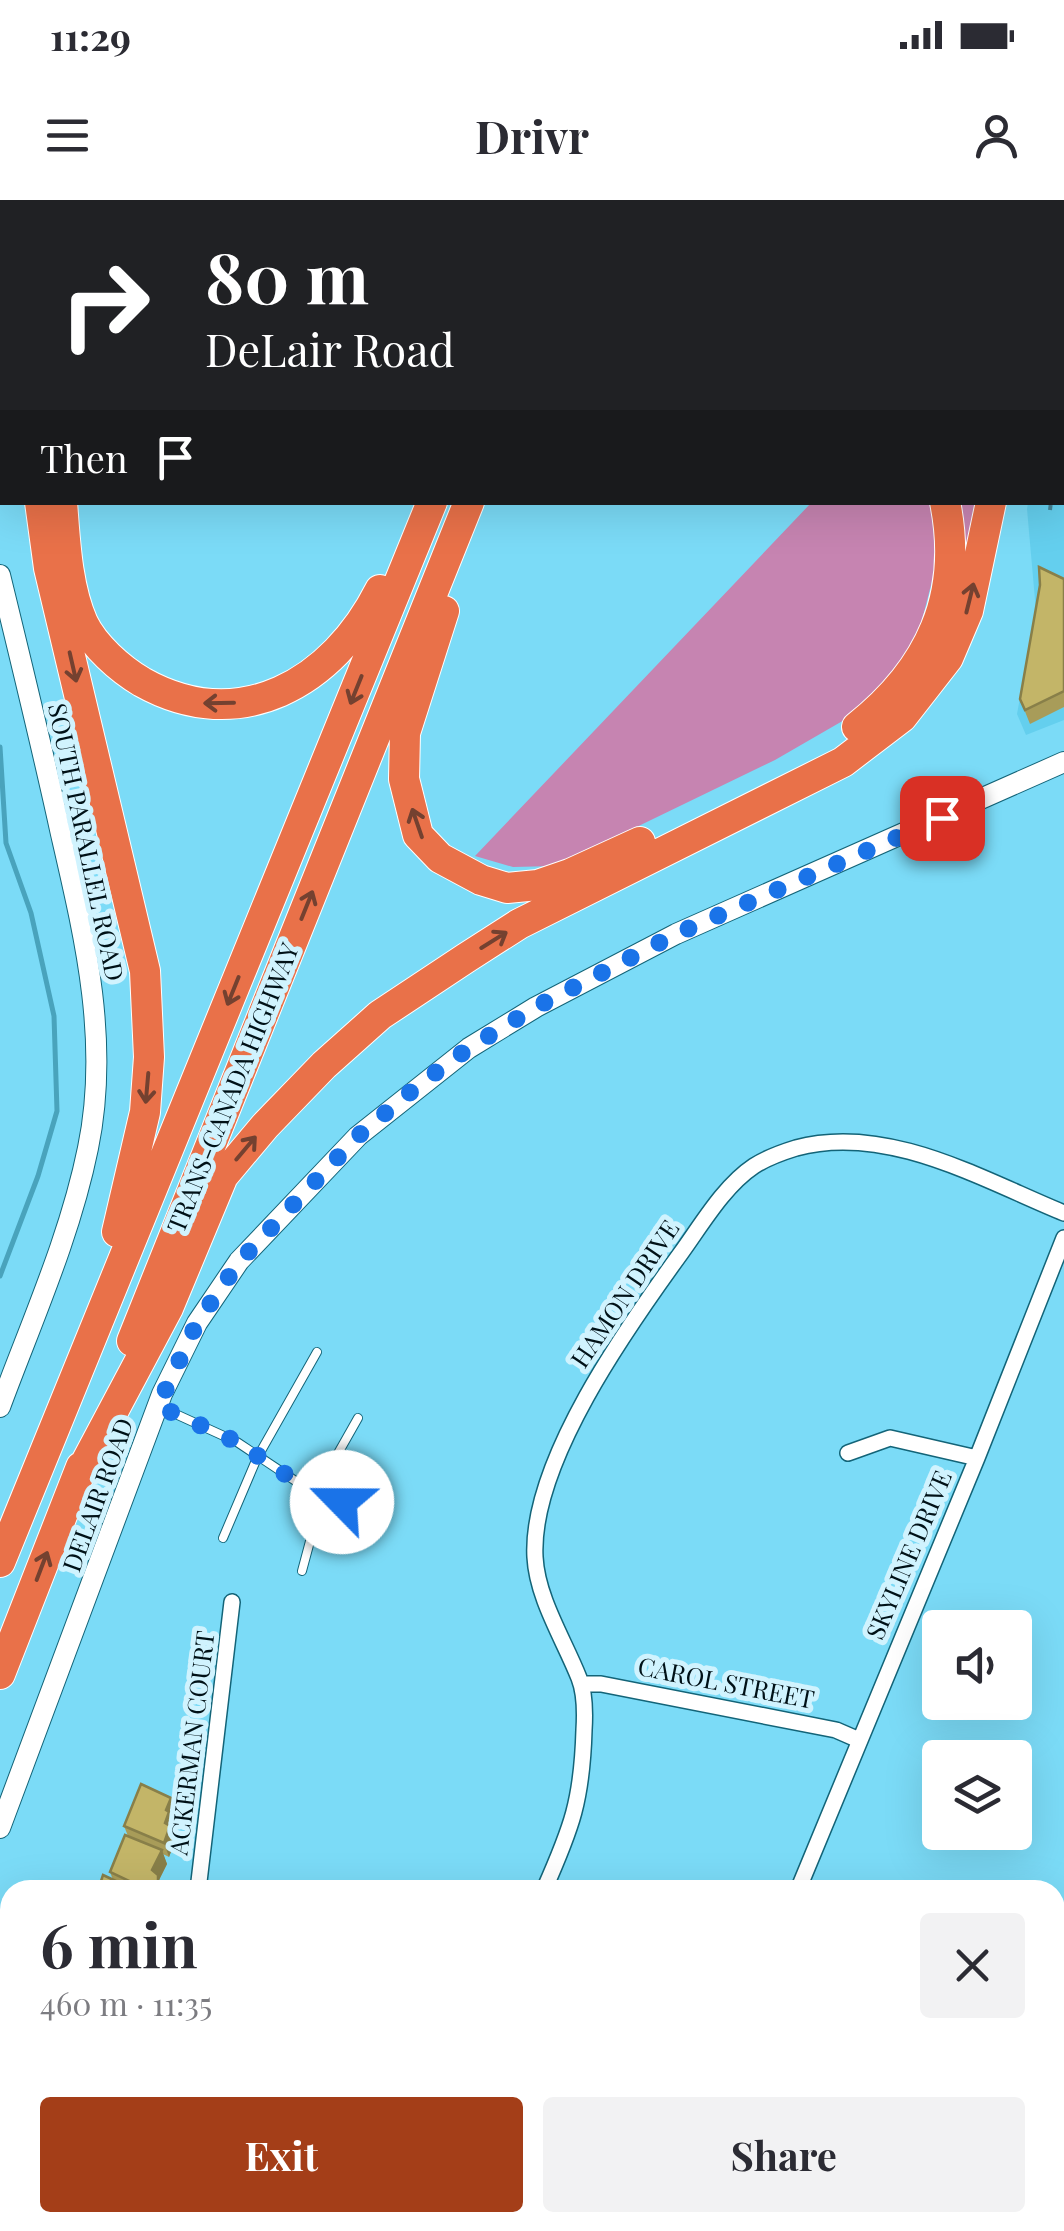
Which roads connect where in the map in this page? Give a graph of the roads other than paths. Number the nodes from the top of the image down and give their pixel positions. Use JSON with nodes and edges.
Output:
{"nodes":[{"id":1,"x":40,"y":505,"type":"edge"},
{"id":2,"x":62,"y":505,"type":"edge"},
{"id":3,"x":422,"y":505,"type":"edge"},
{"id":4,"x":431,"y":505,"type":"edge"},
{"id":5,"x":467,"y":505,"type":"edge"},
{"id":6,"x":945,"y":505,"type":"edge"},
{"id":7,"x":990,"y":505,"type":"edge"},
{"id":8,"x":455,"y":534,"type":"junction"},
{"id":9,"x":0,"y":576,"type":"edge"},
{"id":10,"x":1064,"y":762,"type":"edge"},
{"id":11,"x":1064,"y":1213,"type":"edge"},
{"id":12,"x":1064,"y":1238,"type":"edge"},
{"id":13,"x":316,"y":1352,"type":"dead end"},
{"id":14,"x":158,"y":1406,"type":"junction"},
{"id":15,"x":0,"y":1407,"type":"edge"},
{"id":16,"x":358,"y":1418,"type":"dead end"},
{"id":17,"x":48,"y":1444,"type":"junction"},
{"id":18,"x":848,"y":1453,"type":"dead end"},
{"id":19,"x":257,"y":1458,"type":"junction"},
{"id":20,"x":977,"y":1458,"type":"junction"},
{"id":21,"x":75,"y":1483,"type":"junction"},
{"id":22,"x":315,"y":1494,"type":"junction"},
{"id":23,"x":342,"y":1502,"type":"dead end"},
{"id":24,"x":224,"y":1538,"type":"dead end"},
{"id":25,"x":0,"y":1562,"type":"edge"},
{"id":26,"x":302,"y":1571,"type":"dead end"},
{"id":27,"x":232,"y":1602,"type":"dead end"},
{"id":28,"x":0,"y":1674,"type":"edge"},
{"id":29,"x":582,"y":1684,"type":"junction"},
{"id":30,"x":860,"y":1740,"type":"junction"},
{"id":31,"x":0,"y":1828,"type":"edge"},
{"id":32,"x":199,"y":1880,"type":"edge"},
{"id":33,"x":548,"y":1880,"type":"edge"},
{"id":34,"x":805,"y":1880,"type":"edge"}],
"edges":[{"from":1,"to":17,"type":"highway","one_way":true},
{"from":3,"to":2,"type":"highway","one_way":true},
{"from":4,"to":17,"type":"highway","name":"TRANS-CANADA HIGHWAY","one_way":true},
{"from":5,"to":8,"type":"highway","name":"TRANS-CANADA HIGHWAY"},
{"from":6,"to":8,"type":"highway","one_way":true},
{"from":21,"to":7,"type":"highway","one_way":true},
{"from":21,"to":8,"type":"highway","name":"TRANS-CANADA HIGHWAY","one_way":true},
{"from":9,"to":15,"type":"street","name":"SOUTH PARALLEL ROAD"},
{"from":10,"to":14,"type":"street","name":"DELAIR ROAD"},
{"from":11,"to":29,"type":"street","name":"HAMON DRIVE"},
{"from":12,"to":20,"type":"street","name":"SKYLINE DRIVE"},
{"from":13,"to":19,"type":"lane"},
{"from":14,"to":19,"type":"lane"},
{"from":14,"to":31,"type":"street","name":"DELAIR ROAD"},
{"from":16,"to":22,"type":"lane"},
{"from":17,"to":25,"type":"highway","name":"TRANS-CANADA HIGHWAY"},
{"from":18,"to":20,"type":"street"},
{"from":19,"to":22,"type":"lane"},
{"from":19,"to":24,"type":"lane"},
{"from":20,"to":30,"type":"street","name":"SKYLINE DRIVE"},
{"from":28,"to":21,"type":"highway","name":"TRANS-CANADA HIGHWAY","one_way":true},
{"from":22,"to":23,"type":"lane"},
{"from":22,"to":26,"type":"lane"},
{"from":27,"to":32,"type":"street","name":"ACKERMAN COURT"},
{"from":29,"to":30,"type":"street","name":"CAROL STREET"},
{"from":29,"to":33,"type":"street","name":"HAMON DRIVE"},
{"from":30,"to":34,"type":"street","name":"SKYLINE DRIVE"}]}
